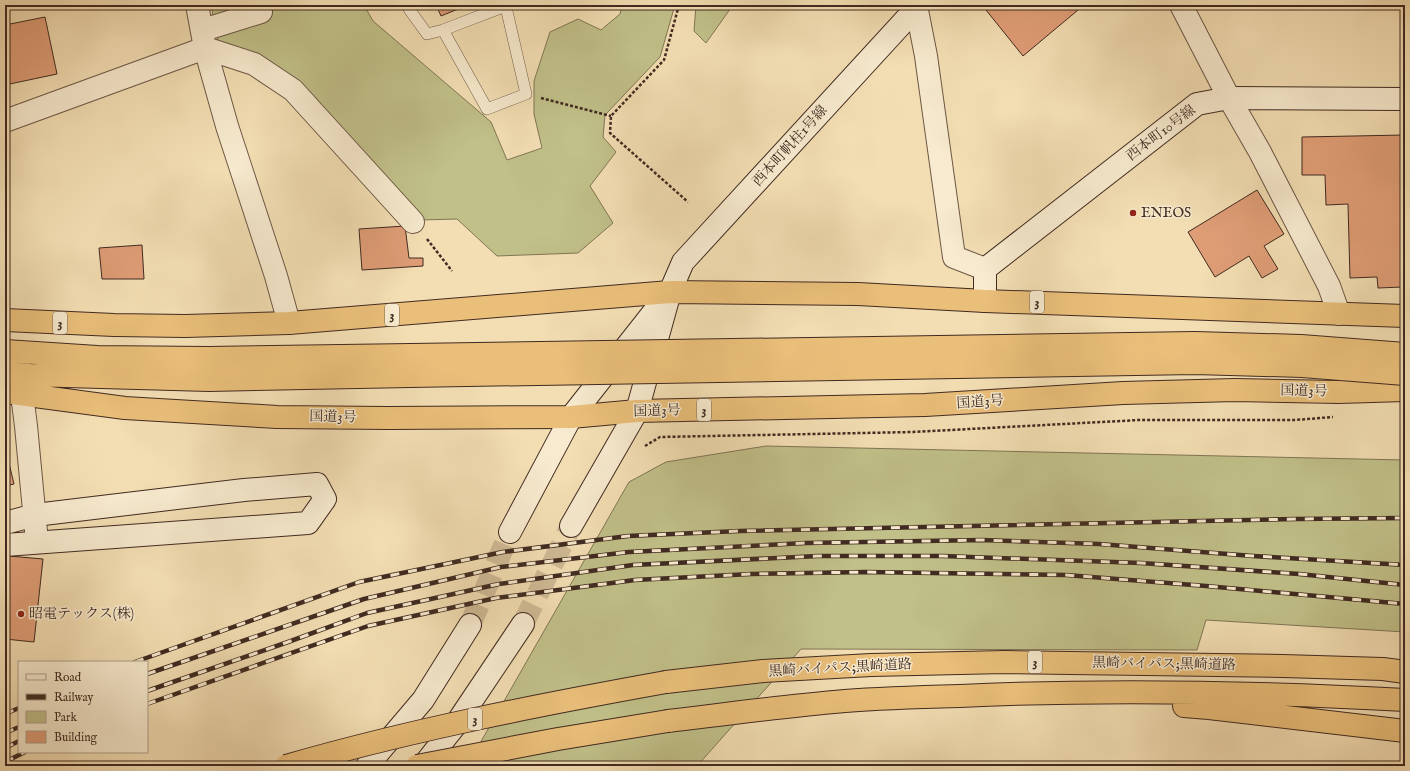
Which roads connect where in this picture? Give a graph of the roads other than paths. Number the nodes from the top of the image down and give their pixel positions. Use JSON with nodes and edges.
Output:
{"nodes":[{"id":1,"x":198,"y":5,"type":"edge"},
{"id":2,"x":1181,"y":5,"type":"edge"},
{"id":3,"x":507,"y":6,"type":"edge"},
{"id":4,"x":917,"y":6,"type":"edge"},
{"id":5,"x":409,"y":9,"type":"dead end"},
{"id":6,"x":261,"y":12,"type":"dead end"},
{"id":7,"x":443,"y":30,"type":"junction"},
{"id":8,"x":204,"y":39,"type":"junction"},
{"id":9,"x":1229,"y":98,"type":"junction"},
{"id":10,"x":1405,"y":99,"type":"edge"},
{"id":11,"x":5,"y":121,"type":"edge"},
{"id":12,"x":413,"y":222,"type":"road end"},
{"id":13,"x":985,"y":269,"type":"junction"},
{"id":14,"x":670,"y":292,"type":"junction"},
{"id":15,"x":985,"y":300,"type":"junction"},
{"id":16,"x":1339,"y":314,"type":"junction"},
{"id":17,"x":5,"y":316,"type":"edge"},
{"id":18,"x":1405,"y":316,"type":"edge"},
{"id":19,"x":289,"y":323,"type":"junction"},
{"id":20,"x":5,"y":351,"type":"edge"},
{"id":21,"x":1405,"y":354,"type":"edge"},
{"id":22,"x":5,"y":373,"type":"edge"},
{"id":23,"x":1405,"y":374,"type":"edge"},
{"id":24,"x":1405,"y":390,"type":"edge"},
{"id":25,"x":13,"y":394,"type":"edge"},
{"id":26,"x":637,"y":412,"type":"junction"},
{"id":27,"x":571,"y":417,"type":"junction"},
{"id":28,"x":35,"y":515,"type":"junction"},
{"id":29,"x":5,"y":523,"type":"edge"},
{"id":30,"x":571,"y":526,"type":"tunnel mouth"},
{"id":31,"x":510,"y":532,"type":"tunnel mouth"},
{"id":32,"x":37,"y":542,"type":"junction"},
{"id":33,"x":5,"y":544,"type":"edge"},
{"id":34,"x":470,"y":624,"type":"tunnel mouth"},
{"id":35,"x":523,"y":624,"type":"tunnel mouth"},
{"id":36,"x":1405,"y":670,"type":"edge"},
{"id":37,"x":1017,"y":693,"type":"junction"},
{"id":38,"x":1405,"y":700,"type":"edge"},
{"id":39,"x":1405,"y":731,"type":"edge"},
{"id":40,"x":286,"y":766,"type":"edge"},
{"id":41,"x":366,"y":766,"type":"edge"},
{"id":42,"x":417,"y":766,"type":"edge"},
{"id":43,"x":423,"y":766,"type":"edge"}],
"edges":[{"from":1,"to":8,"type":"street"},
{"from":2,"to":9,"type":"street"},
{"from":3,"to":7,"type":"lane"},
{"from":3,"to":7,"type":"lane"},
{"from":4,"to":13,"type":"street"},
{"from":4,"to":14,"type":"street","name":"西本町帆柱1号線"},
{"from":5,"to":7,"type":"lane"},
{"from":6,"to":8,"type":"street"},
{"from":8,"to":11,"type":"street"},
{"from":8,"to":12,"type":"street"},
{"from":8,"to":19,"type":"street"},
{"from":9,"to":10,"type":"street","name":"西本町10号線"},
{"from":9,"to":13,"type":"street","name":"西本町10号線"},
{"from":9,"to":16,"type":"street"},
{"from":13,"to":15,"type":"street"},
{"from":14,"to":15,"type":"highway","number":"3"},
{"from":14,"to":19,"type":"highway","number":"3"},
{"from":14,"to":26,"type":"street"},
{"from":14,"to":27,"type":"street"},
{"from":15,"to":16,"type":"highway","number":"3"},
{"from":16,"to":18,"type":"highway","number":"3"},
{"from":17,"to":19,"type":"highway","number":"3"},
{"from":20,"to":21,"type":"highway","bridge":true},
{"from":22,"to":23,"type":"highway","bridge":true},
{"from":24,"to":26,"type":"highway","name":"国道3号","number":"3"},
{"from":25,"to":27,"type":"highway","name":"国道3号","number":"3"},
{"from":25,"to":28,"type":"street"},
{"from":26,"to":27,"type":"highway","name":"国道3号","number":"3"},
{"from":26,"to":30,"type":"street"},
{"from":27,"to":31,"type":"street"},
{"from":28,"to":29,"type":"street"},
{"from":28,"to":32,"type":"street"},
{"from":28,"to":32,"type":"street"},
{"from":32,"to":33,"type":"street"},
{"from":34,"to":41,"type":"street"},
{"from":35,"to":43,"type":"street"},
{"from":36,"to":40,"type":"highway","name":"黒崎バイパス;黒崎道路","number":"3","bridge":true},
{"from":37,"to":38,"type":"highway","name":"黒崎バイパス;黒崎道路","number":"3"},
{"from":37,"to":39,"type":"highway"},
{"from":37,"to":42,"type":"highway","name":"黒崎バイパス;黒崎道路","number":"3","bridge":true}]}
